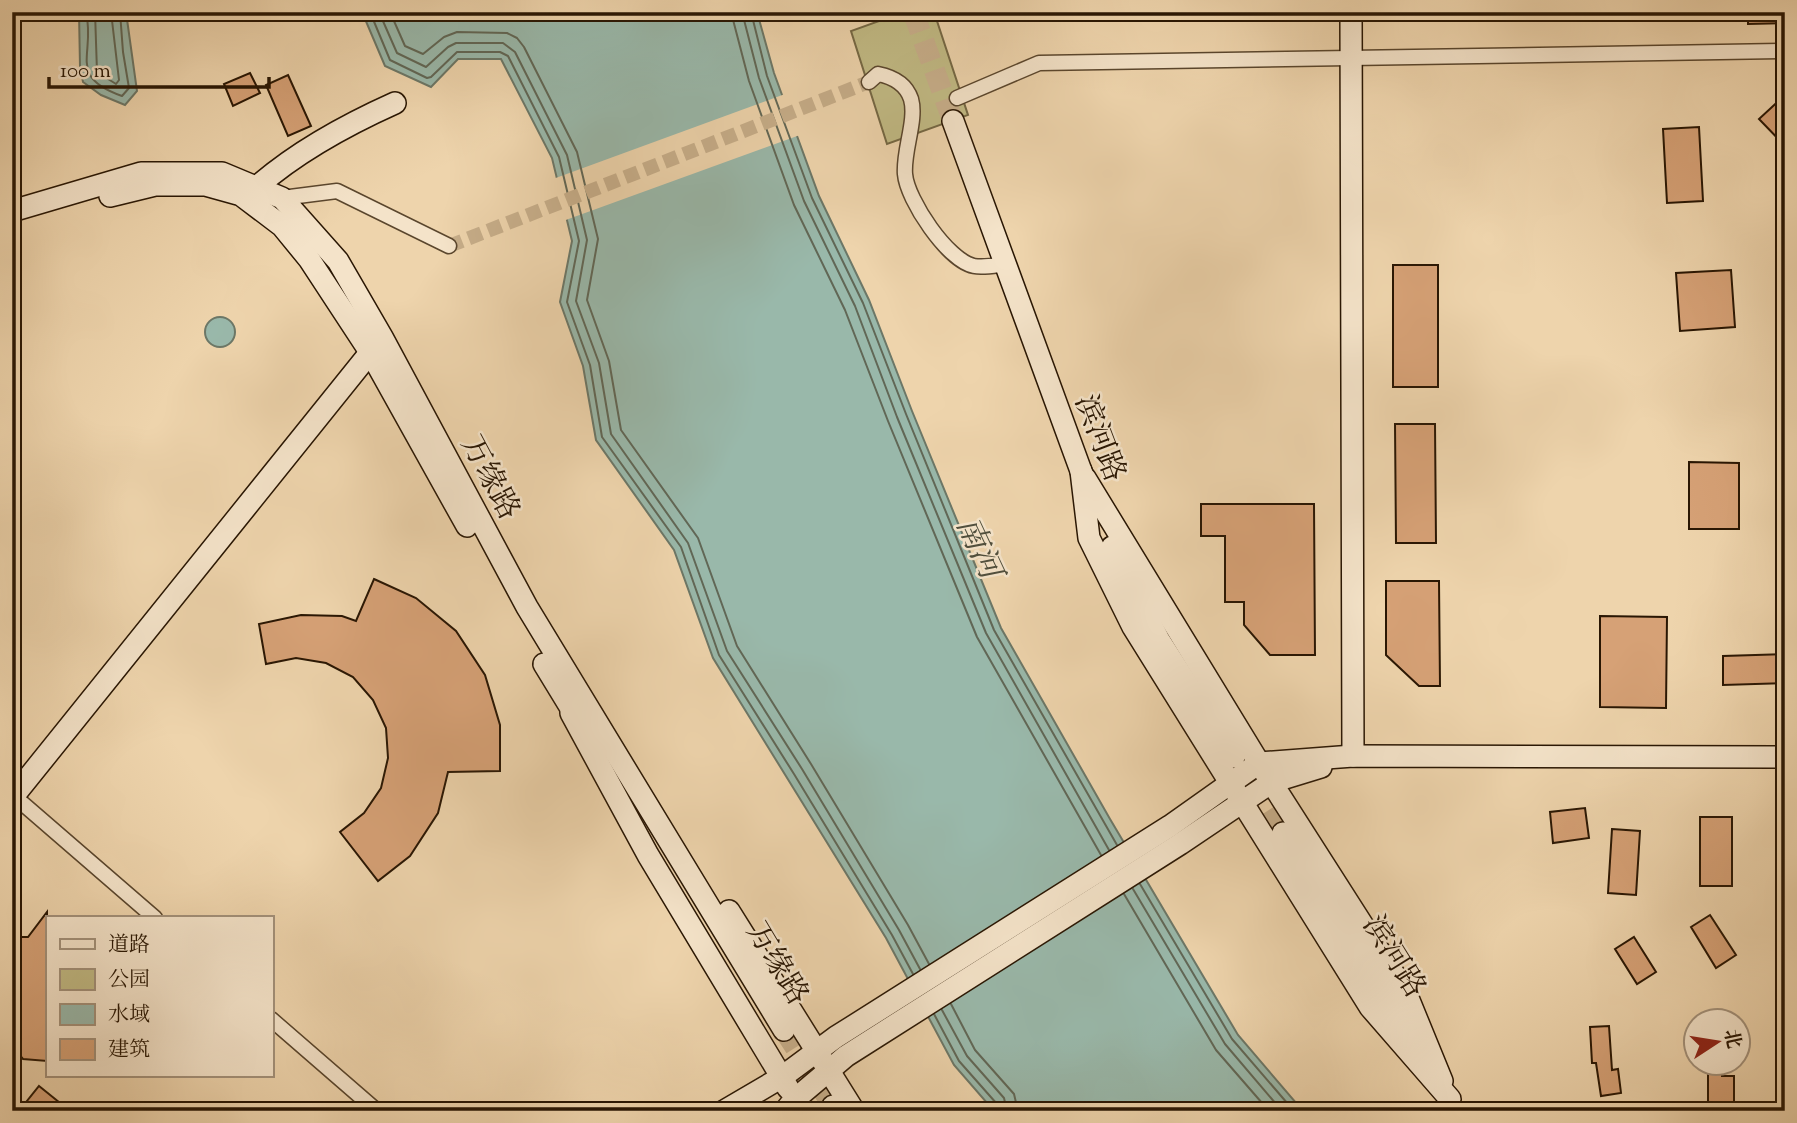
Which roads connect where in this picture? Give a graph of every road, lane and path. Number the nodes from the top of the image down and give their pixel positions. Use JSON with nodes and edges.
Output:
{"nodes":[{"id":1,"x":1351,"y":12,"type":"edge"},
{"id":2,"x":1785,"y":51,"type":"edge"},
{"id":3,"x":1352,"y":57,"type":"junction"},
{"id":4,"x":869,"y":82,"type":"tunnel mouth"},
{"id":5,"x":957,"y":98,"type":"dead end"},
{"id":6,"x":395,"y":103,"type":"dead end"},
{"id":7,"x":953,"y":121,"type":"tunnel mouth"},
{"id":8,"x":257,"y":186,"type":"junction"},
{"id":9,"x":282,"y":198,"type":"junction"},
{"id":10,"x":12,"y":211,"type":"edge"},
{"id":11,"x":12,"y":218,"type":"edge"},
{"id":12,"x":449,"y":246,"type":"dead end"},
{"id":13,"x":1007,"y":264,"type":"junction"},
{"id":14,"x":376,"y":345,"type":"junction"},
{"id":15,"x":1081,"y":471,"type":"junction"},
{"id":16,"x":559,"y":662,"type":"junction"},
{"id":17,"x":560,"y":692,"type":"junction"},
{"id":18,"x":1353,"y":756,"type":"junction"},
{"id":19,"x":1234,"y":757,"type":"tunnel mouth"},
{"id":20,"x":1785,"y":757,"type":"edge"},
{"id":21,"x":1259,"y":763,"type":"junction"},
{"id":22,"x":1230,"y":781,"type":"junction"},
{"id":23,"x":1272,"y":782,"type":"junction"},
{"id":24,"x":13,"y":797,"type":"edge"},
{"id":25,"x":1242,"y":802,"type":"junction"},
{"id":26,"x":1283,"y":833,"type":"tunnel mouth"},
{"id":27,"x":1175,"y":835,"type":"junction"},
{"id":28,"x":153,"y":916,"type":"edge"},
{"id":29,"x":273,"y":1021,"type":"edge"},
{"id":30,"x":816,"y":1052,"type":"junction"},
{"id":31,"x":829,"y":1070,"type":"junction"},
{"id":32,"x":782,"y":1077,"type":"junction"},
{"id":33,"x":1453,"y":1105,"type":"edge"},
{"id":34,"x":793,"y":1107,"type":"edge"},
{"id":35,"x":841,"y":1109,"type":"edge"},
{"id":36,"x":377,"y":1111,"type":"edge"},
{"id":37,"x":724,"y":1111,"type":"edge"}],
"edges":[{"from":1,"to":3,"type":"main road"},
{"from":2,"to":3,"type":"street"},
{"from":3,"to":5,"type":"street"},
{"from":3,"to":18,"type":"main road"},
{"from":4,"to":13,"type":"street"},
{"from":6,"to":8,"type":"main road"},
{"from":7,"to":13,"type":"main road","name":"滨河路"},
{"from":8,"to":9,"type":"main road","name":"万缘路"},
{"from":8,"to":10,"type":"main road","name":"万缘路"},
{"from":9,"to":12,"type":"street"},
{"from":9,"to":14,"type":"main road","name":"万缘路"},
{"from":11,"to":14,"type":"main road","name":"万缘路"},
{"from":13,"to":15,"type":"main road","name":"滨河路"},
{"from":14,"to":16,"type":"main road","name":"万缘路"},
{"from":14,"to":17,"type":"main road","name":"万缘路"},
{"from":14,"to":24,"type":"main road"},
{"from":15,"to":19,"type":"main road","name":"滨河路"},
{"from":15,"to":21,"type":"main road"},
{"from":15,"to":22,"type":"main road"},
{"from":16,"to":17,"type":"main road","name":"万缘路"},
{"from":16,"to":30,"type":"main road"},
{"from":17,"to":32,"type":"main road"},
{"from":18,"to":20,"type":"main road"},
{"from":18,"to":21,"type":"main road"},
{"from":18,"to":23,"type":"main road"},
{"from":21,"to":22,"type":"main road"},
{"from":21,"to":23,"type":"main road"},
{"from":22,"to":25,"type":"main road"},
{"from":22,"to":27,"type":"main road"},
{"from":23,"to":25,"type":"main road"},
{"from":23,"to":33,"type":"main road"},
{"from":24,"to":28,"type":"street"},
{"from":25,"to":27,"type":"main road"},
{"from":25,"to":33,"type":"main road"},
{"from":26,"to":33,"type":"main road","name":"滨河路"},
{"from":27,"to":30,"type":"main road"},
{"from":27,"to":31,"type":"main road"},
{"from":29,"to":36,"type":"street"},
{"from":30,"to":31,"type":"main road"},
{"from":30,"to":32,"type":"main road"},
{"from":31,"to":34,"type":"main road"},
{"from":31,"to":35,"type":"main road"},
{"from":32,"to":34,"type":"main road"},
{"from":32,"to":37,"type":"main road"}]}
